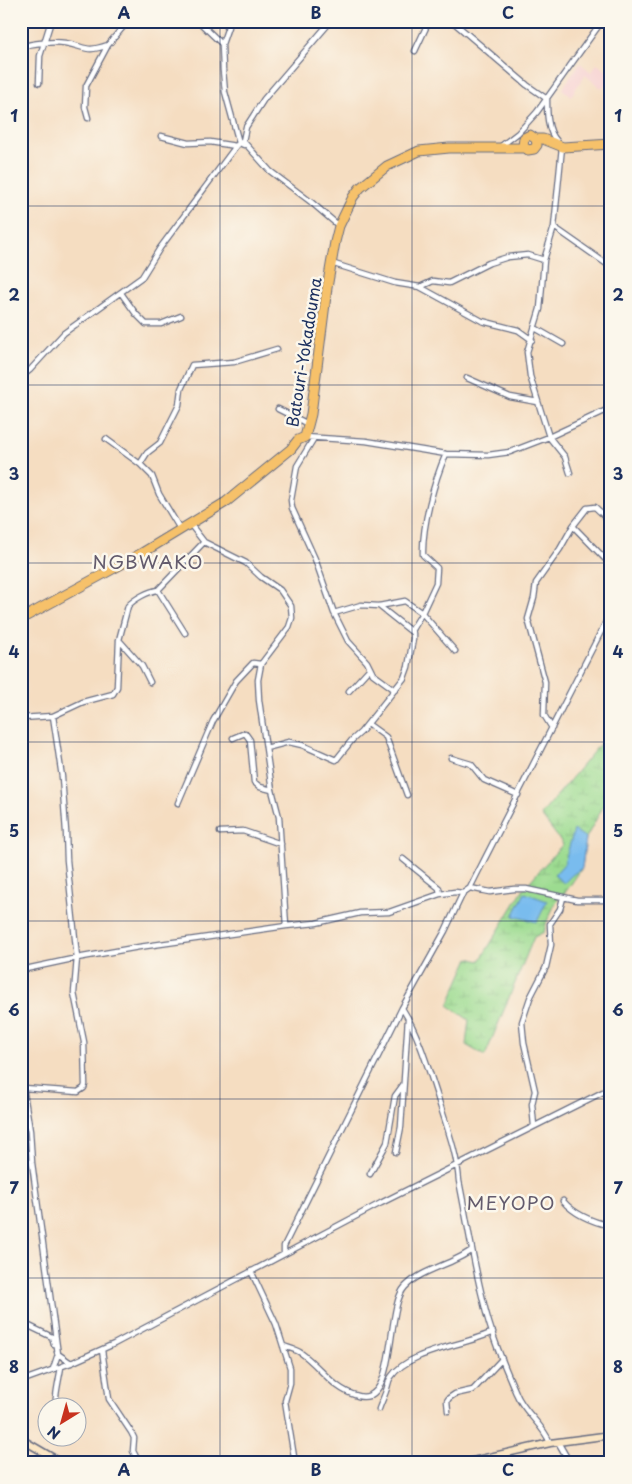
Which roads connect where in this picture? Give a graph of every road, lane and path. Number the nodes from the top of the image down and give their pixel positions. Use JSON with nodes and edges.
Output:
{"nodes":[{"id":1,"x":51,"y":21,"type":"edge"},
{"id":2,"x":128,"y":21,"type":"edge"},
{"id":3,"x":198,"y":21,"type":"edge"},
{"id":4,"x":230,"y":21,"type":"edge"},
{"id":5,"x":331,"y":21,"type":"edge"},
{"id":6,"x":429,"y":21,"type":"edge"},
{"id":7,"x":452,"y":21,"type":"edge"},
{"id":8,"x":602,"y":21,"type":"edge"},
{"id":9,"x":45,"y":44,"type":"junction"},
{"id":10,"x":222,"y":44,"type":"junction"},
{"id":11,"x":108,"y":45,"type":"junction"},
{"id":12,"x":21,"y":47,"type":"edge"},
{"id":13,"x":415,"y":51,"type":"dead end"},
{"id":14,"x":38,"y":83,"type":"dead end"},
{"id":15,"x":546,"y":99,"type":"junction"},
{"id":16,"x":88,"y":118,"type":"dead end"},
{"id":17,"x":161,"y":136,"type":"dead end"},
{"id":18,"x":239,"y":143,"type":"junction"},
{"id":19,"x":524,"y":143,"type":"junction"},
{"id":20,"x":536,"y":143,"type":"junction"},
{"id":21,"x":611,"y":144,"type":"edge"},
{"id":22,"x":559,"y":146,"type":"junction"},
{"id":23,"x":502,"y":147,"type":"junction"},
{"id":24,"x":339,"y":226,"type":"junction"},
{"id":25,"x":554,"y":227,"type":"junction"},
{"id":26,"x":544,"y":260,"type":"junction"},
{"id":27,"x":331,"y":263,"type":"junction"},
{"id":28,"x":611,"y":267,"type":"edge"},
{"id":29,"x":420,"y":287,"type":"junction"},
{"id":30,"x":121,"y":293,"type":"junction"},
{"id":31,"x":181,"y":316,"type":"dead end"},
{"id":32,"x":535,"y":328,"type":"junction"},
{"id":33,"x":532,"y":340,"type":"junction"},
{"id":34,"x":563,"y":344,"type":"dead end"},
{"id":35,"x":277,"y":349,"type":"dead end"},
{"id":36,"x":21,"y":376,"type":"edge"},
{"id":37,"x":467,"y":378,"type":"dead end"},
{"id":38,"x":538,"y":402,"type":"junction"},
{"id":39,"x":611,"y":408,"type":"edge"},
{"id":40,"x":278,"y":409,"type":"dead end"},
{"id":41,"x":309,"y":425,"type":"junction"},
{"id":42,"x":550,"y":437,"type":"junction"},
{"id":43,"x":309,"y":438,"type":"junction"},
{"id":44,"x":106,"y":439,"type":"dead end"},
{"id":45,"x":446,"y":454,"type":"junction"},
{"id":46,"x":140,"y":464,"type":"junction"},
{"id":47,"x":570,"y":473,"type":"dead end"},
{"id":48,"x":611,"y":522,"type":"edge"},
{"id":49,"x":190,"y":524,"type":"junction"},
{"id":50,"x":574,"y":526,"type":"junction"},
{"id":51,"x":180,"y":530,"type":"junction"},
{"id":52,"x":204,"y":542,"type":"junction"},
{"id":53,"x":611,"y":565,"type":"edge"},
{"id":54,"x":158,"y":590,"type":"junction"},
{"id":55,"x":378,"y":606,"type":"junction"},
{"id":56,"x":611,"y":612,"type":"edge"},
{"id":57,"x":334,"y":613,"type":"junction"},
{"id":58,"x":422,"y":613,"type":"junction"},
{"id":59,"x":21,"y":619,"type":"edge"},
{"id":60,"x":411,"y":631,"type":"junction"},
{"id":61,"x":185,"y":633,"type":"dead end"},
{"id":62,"x":119,"y":640,"type":"junction"},
{"id":63,"x":455,"y":652,"type":"dead end"},
{"id":64,"x":261,"y":664,"type":"junction"},
{"id":65,"x":370,"y":668,"type":"junction"},
{"id":66,"x":150,"y":682,"type":"dead end"},
{"id":67,"x":395,"y":690,"type":"junction"},
{"id":68,"x":349,"y":691,"type":"dead end"},
{"id":69,"x":52,"y":716,"type":"junction"},
{"id":70,"x":21,"y":718,"type":"edge"},
{"id":71,"x":368,"y":724,"type":"junction"},
{"id":72,"x":552,"y":728,"type":"junction"},
{"id":73,"x":233,"y":738,"type":"dead end"},
{"id":74,"x":266,"y":748,"type":"junction"},
{"id":75,"x":450,"y":758,"type":"dead end"},
{"id":76,"x":272,"y":790,"type":"junction"},
{"id":77,"x":407,"y":795,"type":"dead end"},
{"id":78,"x":518,"y":795,"type":"junction"},
{"id":79,"x":178,"y":802,"type":"dead end"},
{"id":80,"x":220,"y":832,"type":"dead end"},
{"id":81,"x":281,"y":844,"type":"junction"},
{"id":82,"x":403,"y":859,"type":"dead end"},
{"id":83,"x":470,"y":888,"type":"junction"},
{"id":84,"x":463,"y":893,"type":"junction"},
{"id":85,"x":440,"y":894,"type":"junction"},
{"id":86,"x":563,"y":898,"type":"junction"},
{"id":87,"x":611,"y":900,"type":"edge"},
{"id":88,"x":286,"y":926,"type":"junction"},
{"id":89,"x":76,"y":958,"type":"junction"},
{"id":90,"x":21,"y":970,"type":"edge"},
{"id":91,"x":402,"y":1008,"type":"junction"},
{"id":92,"x":408,"y":1017,"type":"junction"},
{"id":93,"x":21,"y":1074,"type":"edge"},
{"id":94,"x":404,"y":1083,"type":"junction"},
{"id":95,"x":24,"y":1088,"type":"junction"},
{"id":96,"x":611,"y":1088,"type":"edge"},
{"id":97,"x":534,"y":1126,"type":"junction"},
{"id":98,"x":396,"y":1152,"type":"dead end"},
{"id":99,"x":458,"y":1165,"type":"junction"},
{"id":100,"x":370,"y":1174,"type":"dead end"},
{"id":101,"x":564,"y":1201,"type":"dead end"},
{"id":102,"x":611,"y":1226,"type":"edge"},
{"id":103,"x":472,"y":1250,"type":"junction"},
{"id":104,"x":284,"y":1253,"type":"junction"},
{"id":105,"x":251,"y":1271,"type":"junction"},
{"id":106,"x":21,"y":1326,"type":"edge"},
{"id":107,"x":493,"y":1332,"type":"junction"},
{"id":108,"x":283,"y":1346,"type":"junction"},
{"id":109,"x":102,"y":1350,"type":"junction"},
{"id":110,"x":58,"y":1354,"type":"junction"},
{"id":111,"x":502,"y":1359,"type":"junction"},
{"id":112,"x":71,"y":1363,"type":"junction"},
{"id":113,"x":61,"y":1367,"type":"junction"},
{"id":114,"x":53,"y":1370,"type":"junction"},
{"id":115,"x":21,"y":1381,"type":"edge"},
{"id":116,"x":56,"y":1396,"type":"edge"},
{"id":117,"x":379,"y":1409,"type":"dead end"},
{"id":118,"x":448,"y":1411,"type":"dead end"},
{"id":119,"x":611,"y":1435,"type":"edge"},
{"id":120,"x":21,"y":1439,"type":"edge"},
{"id":121,"x":558,"y":1442,"type":"junction"},
{"id":122,"x":550,"y":1443,"type":"junction"},
{"id":123,"x":497,"y":1459,"type":"edge"},
{"id":124,"x":62,"y":1463,"type":"edge"},
{"id":125,"x":139,"y":1463,"type":"edge"},
{"id":126,"x":295,"y":1463,"type":"edge"},
{"id":127,"x":464,"y":1463,"type":"edge"},
{"id":128,"x":570,"y":1463,"type":"edge"}],
"edges":[{"from":1,"to":9,"type":"street"},
{"from":2,"to":11,"type":"street"},
{"from":3,"to":10,"type":"street"},
{"from":4,"to":10,"type":"street"},
{"from":5,"to":18,"type":"street"},
{"from":6,"to":13,"type":"street"},
{"from":7,"to":15,"type":"street"},
{"from":8,"to":15,"type":"street"},
{"from":9,"to":11,"type":"street"},
{"from":9,"to":12,"type":"street"},
{"from":9,"to":14,"type":"street"},
{"from":10,"to":18,"type":"street"},
{"from":11,"to":16,"type":"street"},
{"from":15,"to":22,"type":"street"},
{"from":15,"to":23,"type":"street"},
{"from":17,"to":18,"type":"street"},
{"from":18,"to":24,"type":"street"},
{"from":18,"to":30,"type":"street"},
{"from":19,"to":20,"type":"highway"},
{"from":19,"to":20,"type":"highway"},
{"from":19,"to":23,"type":"highway","name":"Batouri-Yokadouma"},
{"from":20,"to":22,"type":"highway"},
{"from":21,"to":22,"type":"highway"},
{"from":22,"to":25,"type":"street"},
{"from":23,"to":24,"type":"highway","name":"Batouri-Yokadouma"},
{"from":24,"to":27,"type":"highway","name":"Batouri-Yokadouma"},
{"from":25,"to":26,"type":"street"},
{"from":25,"to":28,"type":"street"},
{"from":26,"to":29,"type":"street"},
{"from":26,"to":32,"type":"street"},
{"from":27,"to":29,"type":"street"},
{"from":27,"to":41,"type":"highway","name":"Batouri-Yokadouma"},
{"from":29,"to":33,"type":"street"},
{"from":30,"to":31,"type":"street"},
{"from":30,"to":36,"type":"street"},
{"from":32,"to":33,"type":"street"},
{"from":32,"to":34,"type":"street"},
{"from":33,"to":38,"type":"street"},
{"from":35,"to":46,"type":"street"},
{"from":37,"to":38,"type":"street"},
{"from":38,"to":42,"type":"street"},
{"from":39,"to":42,"type":"street"},
{"from":40,"to":41,"type":"street"},
{"from":41,"to":43,"type":"highway","name":"Batouri-Yokadouma"},
{"from":42,"to":45,"type":"street"},
{"from":42,"to":47,"type":"street"},
{"from":43,"to":45,"type":"street"},
{"from":43,"to":49,"type":"highway","name":"Batouri-Yokadouma"},
{"from":43,"to":57,"type":"street"},
{"from":44,"to":46,"type":"street"},
{"from":45,"to":58,"type":"street"},
{"from":46,"to":51,"type":"street"},
{"from":48,"to":50,"type":"street"},
{"from":49,"to":51,"type":"highway","name":"Batouri-Yokadouma"},
{"from":49,"to":52,"type":"street"},
{"from":50,"to":53,"type":"street"},
{"from":50,"to":72,"type":"street"},
{"from":51,"to":59,"type":"highway","name":"Batouri-Yokadouma"},
{"from":52,"to":54,"type":"street"},
{"from":52,"to":64,"type":"street"},
{"from":54,"to":61,"type":"street"},
{"from":54,"to":62,"type":"street"},
{"from":55,"to":57,"type":"street"},
{"from":55,"to":58,"type":"street"},
{"from":55,"to":60,"type":"street"},
{"from":56,"to":72,"type":"street"},
{"from":57,"to":65,"type":"street"},
{"from":58,"to":60,"type":"street"},
{"from":58,"to":63,"type":"street"},
{"from":60,"to":67,"type":"street"},
{"from":62,"to":66,"type":"street"},
{"from":62,"to":69,"type":"street"},
{"from":64,"to":74,"type":"street"},
{"from":64,"to":79,"type":"street"},
{"from":65,"to":67,"type":"street"},
{"from":65,"to":68,"type":"street"},
{"from":67,"to":71,"type":"street"},
{"from":69,"to":70,"type":"street"},
{"from":69,"to":89,"type":"street"},
{"from":71,"to":74,"type":"street"},
{"from":71,"to":77,"type":"street"},
{"from":72,"to":78,"type":"street"},
{"from":73,"to":76,"type":"street"},
{"from":74,"to":76,"type":"street"},
{"from":75,"to":78,"type":"street"},
{"from":76,"to":81,"type":"street"},
{"from":78,"to":83,"type":"street"},
{"from":80,"to":81,"type":"street"},
{"from":81,"to":88,"type":"street"},
{"from":82,"to":85,"type":"street"},
{"from":83,"to":84,"type":"street"},
{"from":83,"to":86,"type":"street"},
{"from":84,"to":85,"type":"street"},
{"from":84,"to":91,"type":"street"},
{"from":85,"to":88,"type":"street"},
{"from":86,"to":87,"type":"street"},
{"from":86,"to":97,"type":"street"},
{"from":88,"to":89,"type":"street"},
{"from":89,"to":90,"type":"street"},
{"from":89,"to":95,"type":"street"},
{"from":91,"to":92,"type":"street"},
{"from":91,"to":104,"type":"street"},
{"from":92,"to":94,"type":"street"},
{"from":92,"to":99,"type":"street"},
{"from":93,"to":95,"type":"street"},
{"from":94,"to":98,"type":"street"},
{"from":94,"to":100,"type":"street"},
{"from":95,"to":110,"type":"street"},
{"from":96,"to":97,"type":"street"},
{"from":97,"to":99,"type":"street"},
{"from":99,"to":103,"type":"street"},
{"from":99,"to":104,"type":"street"},
{"from":101,"to":102,"type":"street"},
{"from":103,"to":107,"type":"street"},
{"from":103,"to":108,"type":"street"},
{"from":104,"to":105,"type":"street"},
{"from":105,"to":108,"type":"street"},
{"from":105,"to":109,"type":"street"},
{"from":106,"to":110,"type":"street"},
{"from":107,"to":111,"type":"street"},
{"from":107,"to":117,"type":"street"},
{"from":108,"to":126,"type":"street"},
{"from":109,"to":112,"type":"street"},
{"from":109,"to":125,"type":"street"},
{"from":110,"to":112,"type":"street"},
{"from":110,"to":114,"type":"street"},
{"from":111,"to":118,"type":"street"},
{"from":111,"to":122,"type":"street"},
{"from":112,"to":113,"type":"street"},
{"from":113,"to":114,"type":"street"},
{"from":113,"to":116,"type":"street"},
{"from":114,"to":115,"type":"street"},
{"from":119,"to":121,"type":"street"},
{"from":120,"to":124,"type":"street"},
{"from":121,"to":122,"type":"street"},
{"from":121,"to":128,"type":"street"},
{"from":122,"to":123,"type":"street"},
{"from":123,"to":127,"type":"street"}]}
